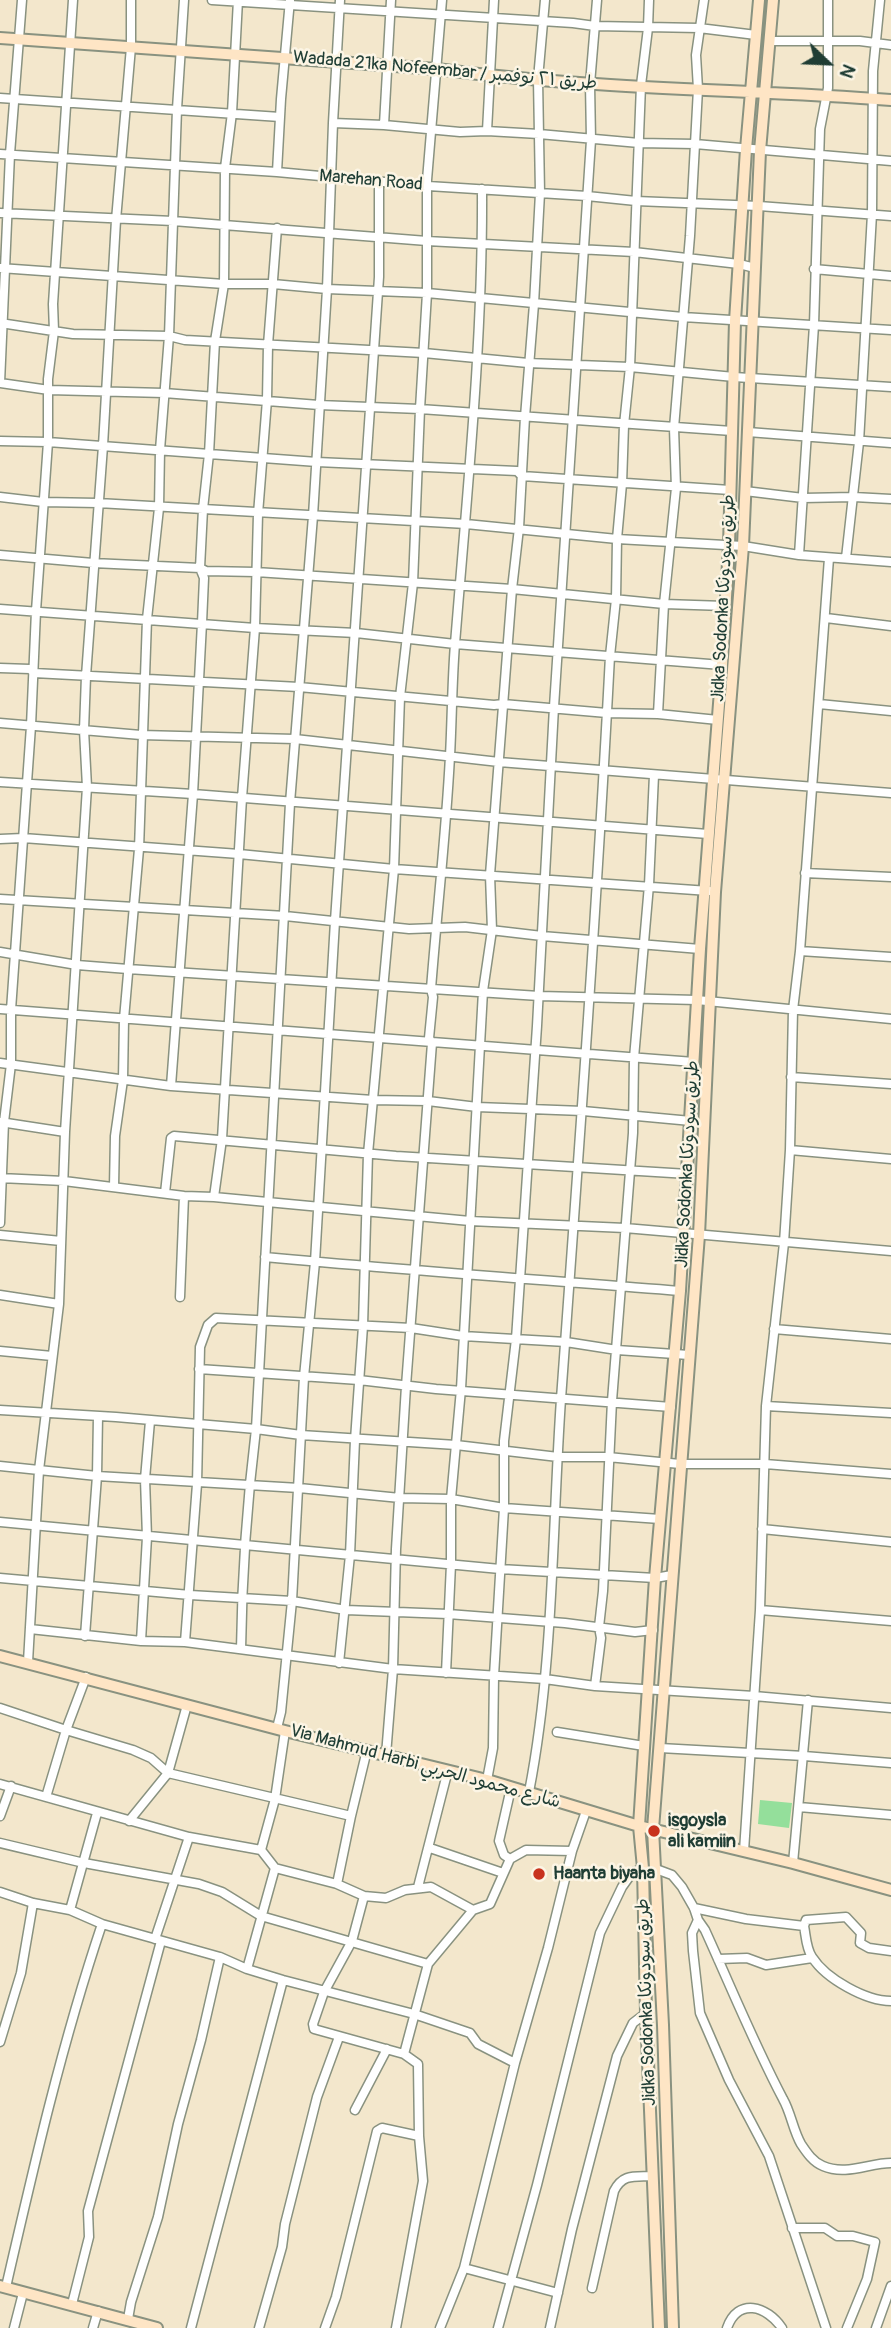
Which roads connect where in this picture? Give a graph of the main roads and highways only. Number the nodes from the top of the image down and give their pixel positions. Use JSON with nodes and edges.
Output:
{"nodes":[{"id":1,"x":759,"y":0,"type":"edge"},
{"id":2,"x":773,"y":0,"type":"edge"},
{"id":3,"x":0,"y":38,"type":"edge"},
{"id":4,"x":750,"y":91,"type":"junction"},
{"id":5,"x":765,"y":91,"type":"junction"},
{"id":6,"x":891,"y":100,"type":"edge"},
{"id":7,"x":710,"y":891,"type":"junction"},
{"id":8,"x":703,"y":1001,"type":"junction"},
{"id":9,"x":0,"y":1656,"type":"edge"},
{"id":10,"x":639,"y":1826,"type":"junction"},
{"id":11,"x":653,"y":1829,"type":"junction"},
{"id":12,"x":891,"y":1890,"type":"edge"},
{"id":13,"x":664,"y":2080,"type":"junction"},
{"id":14,"x":649,"y":2081,"type":"junction"},
{"id":15,"x":3,"y":2286,"type":"edge"},
{"id":16,"x":151,"y":2327,"type":"edge"},
{"id":17,"x":659,"y":2328,"type":"edge"},
{"id":18,"x":673,"y":2328,"type":"edge"}],
"edges":[{"from":1,"to":4,"type":"main road","name":"Jidka Sodonka طريق سودونكا"},
{"from":2,"to":5,"type":"main road","name":"Jidka Sodonka طريق سودونكا"},
{"from":3,"to":4,"type":"main road","name":"Wadada 21ka Nofeembar / طريق ٢١ نوفمبر"},
{"from":4,"to":5,"type":"main road","name":"Wadada 21ka Nofeembar / طريق ٢١ نوفمبر"},
{"from":4,"to":7,"type":"main road","name":"Jidka Sodonka طريق سودونكا"},
{"from":5,"to":6,"type":"main road","name":"Wadada 21ka Nofeembar / طريق ٢١ نوفمبر"},
{"from":5,"to":7,"type":"main road","name":"Jidka Sodonka طريق سودونكا"},
{"from":7,"to":8,"type":"main road","name":"Jidka Sodonka طريق سودونكا"},
{"from":7,"to":8,"type":"main road","name":"Jidka Sodonka طريق سودونكا"},
{"from":8,"to":10,"type":"main road","name":"Jidka Sodonka طريق سودونكا"},
{"from":8,"to":11,"type":"main road","name":"Jidka Sodonka طريق سودونكا"},
{"from":9,"to":10,"type":"main road","name":"Via Mahmud Harbi شارع محمود الحربي"},
{"from":10,"to":11,"type":"main road","name":"Via Mahmud Harbi شارع محمود الحربي"},
{"from":10,"to":14,"type":"main road","name":"Jidka Sodonka طريق سودونكا"},
{"from":11,"to":12,"type":"main road","name":"Via Mahmud Harbi شارع محمود الحربي"},
{"from":11,"to":13,"type":"main road","name":"Jidka Sodonka طريق سودونكا"},
{"from":13,"to":14,"type":"main road"},
{"from":13,"to":18,"type":"main road","name":"Jidka Sodonka طريق سودونكا"},
{"from":14,"to":17,"type":"main road","name":"Jidka Sodonka طريق سودونكا"},
{"from":15,"to":16,"type":"main road"}]}
